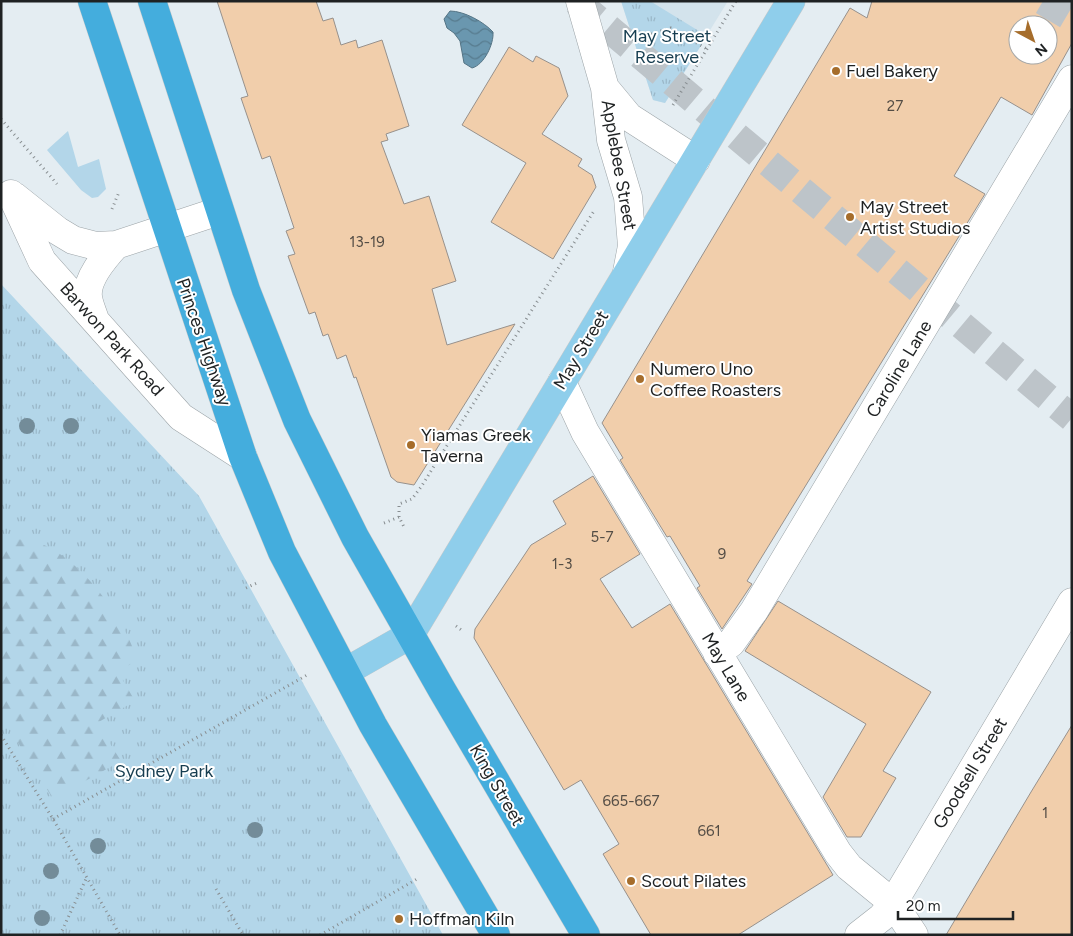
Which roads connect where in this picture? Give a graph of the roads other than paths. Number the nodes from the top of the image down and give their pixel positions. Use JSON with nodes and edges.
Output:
{"nodes":[{"id":1,"x":92,"y":1,"type":"edge"},
{"id":2,"x":152,"y":1,"type":"edge"},
{"id":3,"x":791,"y":1,"type":"edge"},
{"id":4,"x":581,"y":2,"type":"edge"},
{"id":5,"x":1072,"y":79,"type":"edge"},
{"id":6,"x":605,"y":88,"type":"junction"},
{"id":7,"x":696,"y":160,"type":"junction"},
{"id":8,"x":6,"y":189,"type":"edge"},
{"id":9,"x":219,"y":211,"type":"junction"},
{"id":10,"x":165,"y":228,"type":"junction"},
{"id":11,"x":116,"y":245,"type":"junction"},
{"id":12,"x":627,"y":272,"type":"junction"},
{"id":13,"x":95,"y":320,"type":"junction"},
{"id":14,"x":562,"y":382,"type":"junction"},
{"id":15,"x":243,"y":457,"type":"junction"},
{"id":16,"x":1072,"y":602,"type":"edge"},
{"id":17,"x":410,"y":634,"type":"junction"},
{"id":18,"x":717,"y":653,"type":"junction"},
{"id":19,"x":345,"y":672,"type":"junction"},
{"id":20,"x":893,"y":903,"type":"junction"},
{"id":21,"x":496,"y":935,"type":"edge"},
{"id":22,"x":586,"y":935,"type":"edge"},
{"id":23,"x":859,"y":935,"type":"edge"},
{"id":24,"x":914,"y":935,"type":"edge"}],
"edges":[{"from":1,"to":10,"type":"highway","name":"Princes Highway"},
{"from":2,"to":9,"type":"highway"},
{"from":3,"to":7,"type":"main road","name":"May Street"},
{"from":4,"to":6,"type":"street","name":"Applebee Street"},
{"from":5,"to":18,"type":"street","name":"Caroline Lane"},
{"from":6,"to":7,"type":"street","name":"Applebee Street"},
{"from":6,"to":12,"type":"street","name":"Applebee Street"},
{"from":7,"to":12,"type":"main road","name":"May Street"},
{"from":8,"to":11,"type":"street","name":"Barwon Park Road"},
{"from":8,"to":13,"type":"street","name":"Barwon Park Road"},
{"from":9,"to":10,"type":"street","name":"Barwon Park Road"},
{"from":9,"to":17,"type":"highway"},
{"from":10,"to":11,"type":"street","name":"Barwon Park Road"},
{"from":10,"to":15,"type":"highway","name":"Princes Highway"},
{"from":11,"to":13,"type":"street"},
{"from":12,"to":14,"type":"main road","name":"May Street"},
{"from":13,"to":15,"type":"street","name":"Barwon Park Road"},
{"from":14,"to":17,"type":"main road","name":"May Street"},
{"from":14,"to":18,"type":"street","name":"May Lane"},
{"from":15,"to":19,"type":"highway","name":"Princes Highway"},
{"from":16,"to":20,"type":"street","name":"Goodsell Street"},
{"from":17,"to":19,"type":"main road","name":"May Street"},
{"from":17,"to":22,"type":"highway","name":"King Street"},
{"from":18,"to":20,"type":"street","name":"May Lane"},
{"from":19,"to":21,"type":"highway"},
{"from":20,"to":23,"type":"street","name":"Goodsell Street"},
{"from":20,"to":24,"type":"street","name":"May Lane"}]}
